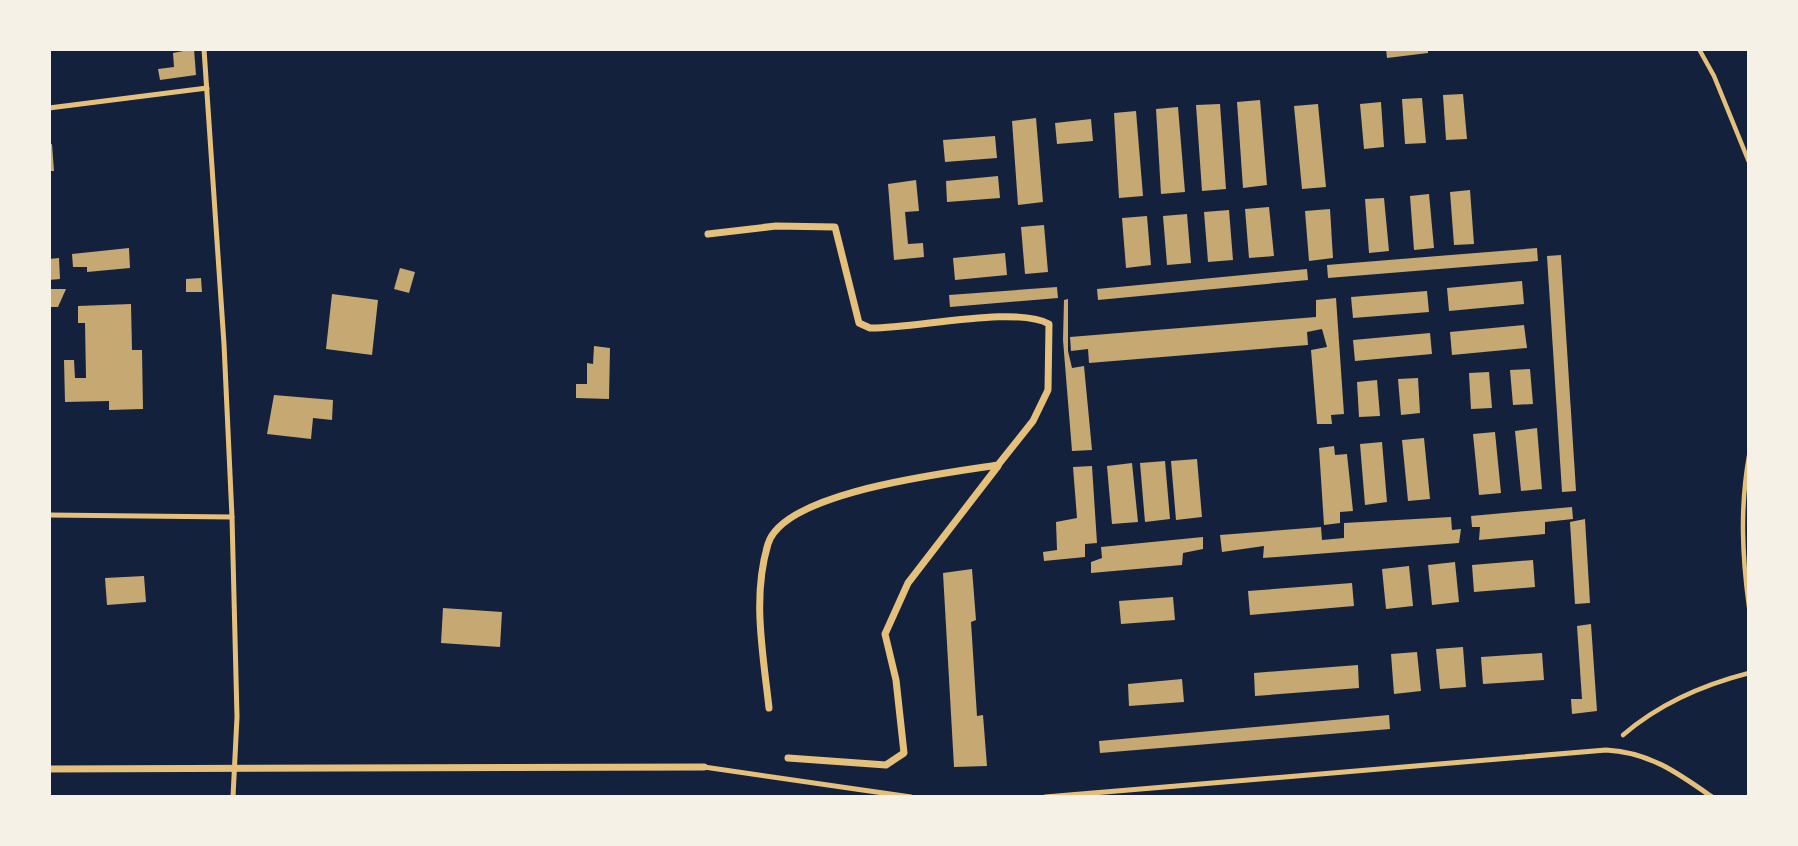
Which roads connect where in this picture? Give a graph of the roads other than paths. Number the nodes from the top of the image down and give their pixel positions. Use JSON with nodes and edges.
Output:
{"nodes":[{"id":1,"x":204,"y":49,"type":"edge"},
{"id":2,"x":207,"y":88,"type":"junction"},
{"id":3,"x":49,"y":108,"type":"edge"},
{"id":4,"x":708,"y":234,"type":"dead end"},
{"id":5,"x":998,"y":465,"type":"junction"},
{"id":6,"x":49,"y":515,"type":"edge"},
{"id":7,"x":232,"y":517,"type":"junction"},
{"id":8,"x":769,"y":708,"type":"dead end"},
{"id":9,"x":788,"y":758,"type":"dead end"},
{"id":10,"x":704,"y":766,"type":"joint"},
{"id":11,"x":234,"y":767,"type":"junction"},
{"id":12,"x":49,"y":769,"type":"edge"},
{"id":13,"x":233,"y":797,"type":"edge"},
{"id":14,"x":911,"y":797,"type":"edge"},
{"id":15,"x":1045,"y":797,"type":"edge"},
{"id":16,"x":1712,"y":797,"type":"edge"}],
"edges":[{"from":1,"to":2,"type":"lane"},
{"from":2,"to":3,"type":"lane"},
{"from":2,"to":7,"type":"lane"},
{"from":4,"to":5,"type":"street"},
{"from":5,"to":8,"type":"street"},
{"from":5,"to":9,"type":"street"},
{"from":6,"to":7,"type":"lane"},
{"from":7,"to":11,"type":"lane"},
{"from":10,"to":11,"type":"street"},
{"from":10,"to":14,"type":"lane"},
{"from":11,"to":12,"type":"street"},
{"from":11,"to":13,"type":"lane"},
{"from":15,"to":16,"type":"lane"}]}
